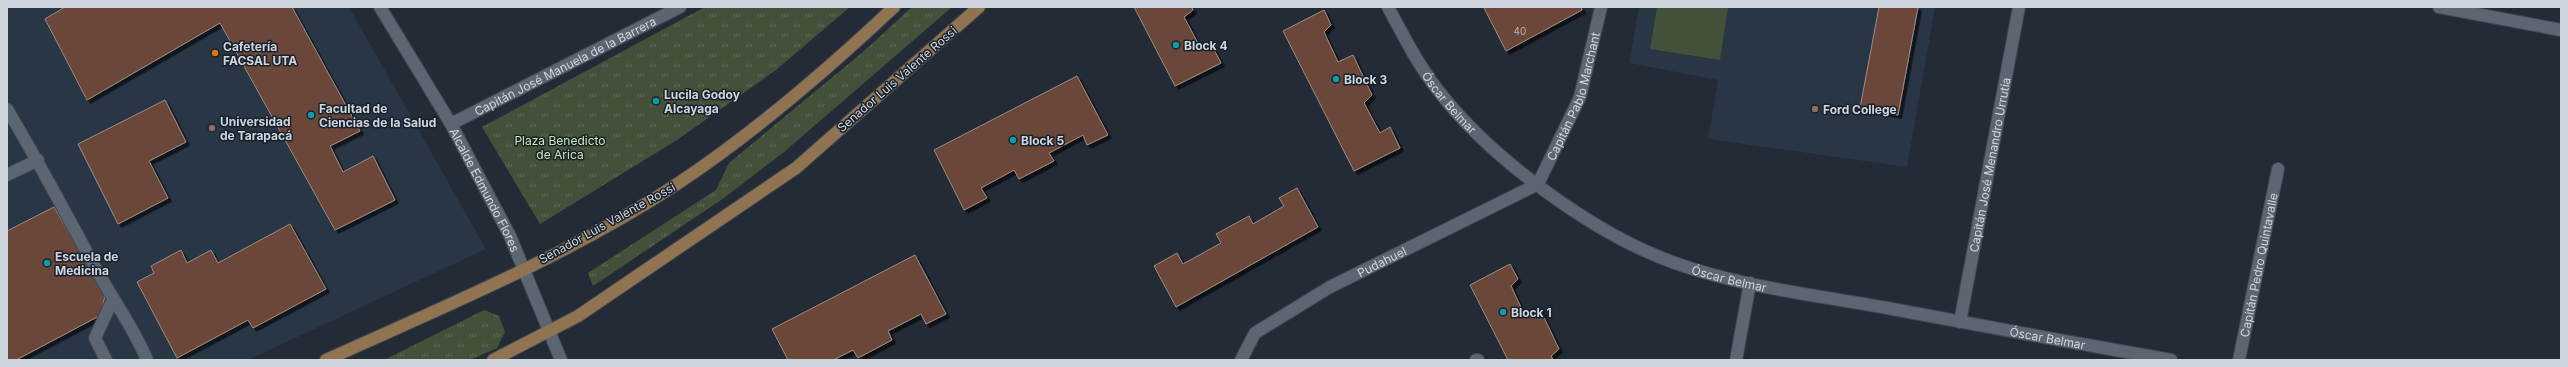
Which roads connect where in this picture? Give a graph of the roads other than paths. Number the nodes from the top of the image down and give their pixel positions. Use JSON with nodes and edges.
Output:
{"nodes":[{"id":1,"x":380,"y":7,"type":"edge"},
{"id":2,"x":680,"y":7,"type":"edge"},
{"id":3,"x":894,"y":7,"type":"edge"},
{"id":4,"x":979,"y":7,"type":"edge"},
{"id":5,"x":1388,"y":7,"type":"edge"},
{"id":6,"x":1601,"y":7,"type":"edge"},
{"id":7,"x":2019,"y":7,"type":"edge"},
{"id":8,"x":2439,"y":7,"type":"edge"},
{"id":9,"x":2561,"y":30,"type":"edge"},
{"id":10,"x":7,"y":109,"type":"edge"},
{"id":11,"x":451,"y":124,"type":"junction"},
{"id":12,"x":38,"y":160,"type":"junction"},
{"id":13,"x":2278,"y":169,"type":"dead end"},
{"id":14,"x":7,"y":175,"type":"edge"},
{"id":15,"x":1538,"y":184,"type":"junction"},
{"id":16,"x":523,"y":271,"type":"junction"},
{"id":17,"x":1750,"y":283,"type":"junction"},
{"id":18,"x":113,"y":299,"type":"junction"},
{"id":19,"x":1960,"y":322,"type":"junction"},
{"id":20,"x":549,"y":331,"type":"junction"},
{"id":21,"x":106,"y":360,"type":"edge"},
{"id":22,"x":147,"y":360,"type":"edge"},
{"id":23,"x":326,"y":360,"type":"edge"},
{"id":24,"x":493,"y":360,"type":"edge"},
{"id":25,"x":561,"y":360,"type":"edge"},
{"id":26,"x":1242,"y":360,"type":"edge"},
{"id":27,"x":1736,"y":360,"type":"edge"},
{"id":28,"x":2171,"y":360,"type":"edge"},
{"id":29,"x":2240,"y":360,"type":"edge"}],
"edges":[{"from":1,"to":11,"type":"street","name":"Alcalde Edmundo Flores"},
{"from":2,"to":11,"type":"street","name":"Capitán José Manuela de la Barrera"},
{"from":3,"to":16,"type":"main road","name":"Senador Luis Valente Rossi"},
{"from":4,"to":20,"type":"main road","name":"Senador Luis Valente Rossi"},
{"from":5,"to":15,"type":"street","name":"Óscar Belmar"},
{"from":6,"to":15,"type":"street","name":"Capitán Pablo Marchant"},
{"from":7,"to":19,"type":"street","name":"Capitán José Menandro Urrutia"},
{"from":8,"to":9,"type":"street"},
{"from":10,"to":12,"type":"street"},
{"from":11,"to":16,"type":"street","name":"Alcalde Edmundo Flores"},
{"from":12,"to":14,"type":"street"},
{"from":12,"to":18,"type":"street"},
{"from":13,"to":29,"type":"street","name":"Capitán Pedro Quintavalle"},
{"from":15,"to":17,"type":"street","name":"Óscar Belmar"},
{"from":15,"to":26,"type":"street","name":"Pudahuel"},
{"from":16,"to":20,"type":"street","name":"Alcalde Edmundo Flores"},
{"from":16,"to":23,"type":"main road","name":"Senador Luis Valente Rossi"},
{"from":17,"to":19,"type":"street","name":"Óscar Belmar"},
{"from":17,"to":27,"type":"street"},
{"from":18,"to":21,"type":"street"},
{"from":18,"to":22,"type":"street"},
{"from":19,"to":28,"type":"street","name":"Óscar Belmar"},
{"from":20,"to":24,"type":"main road","name":"Senador Luis Valente Rossi"},
{"from":20,"to":25,"type":"street","name":"Alcalde Edmundo Flores"}]}
